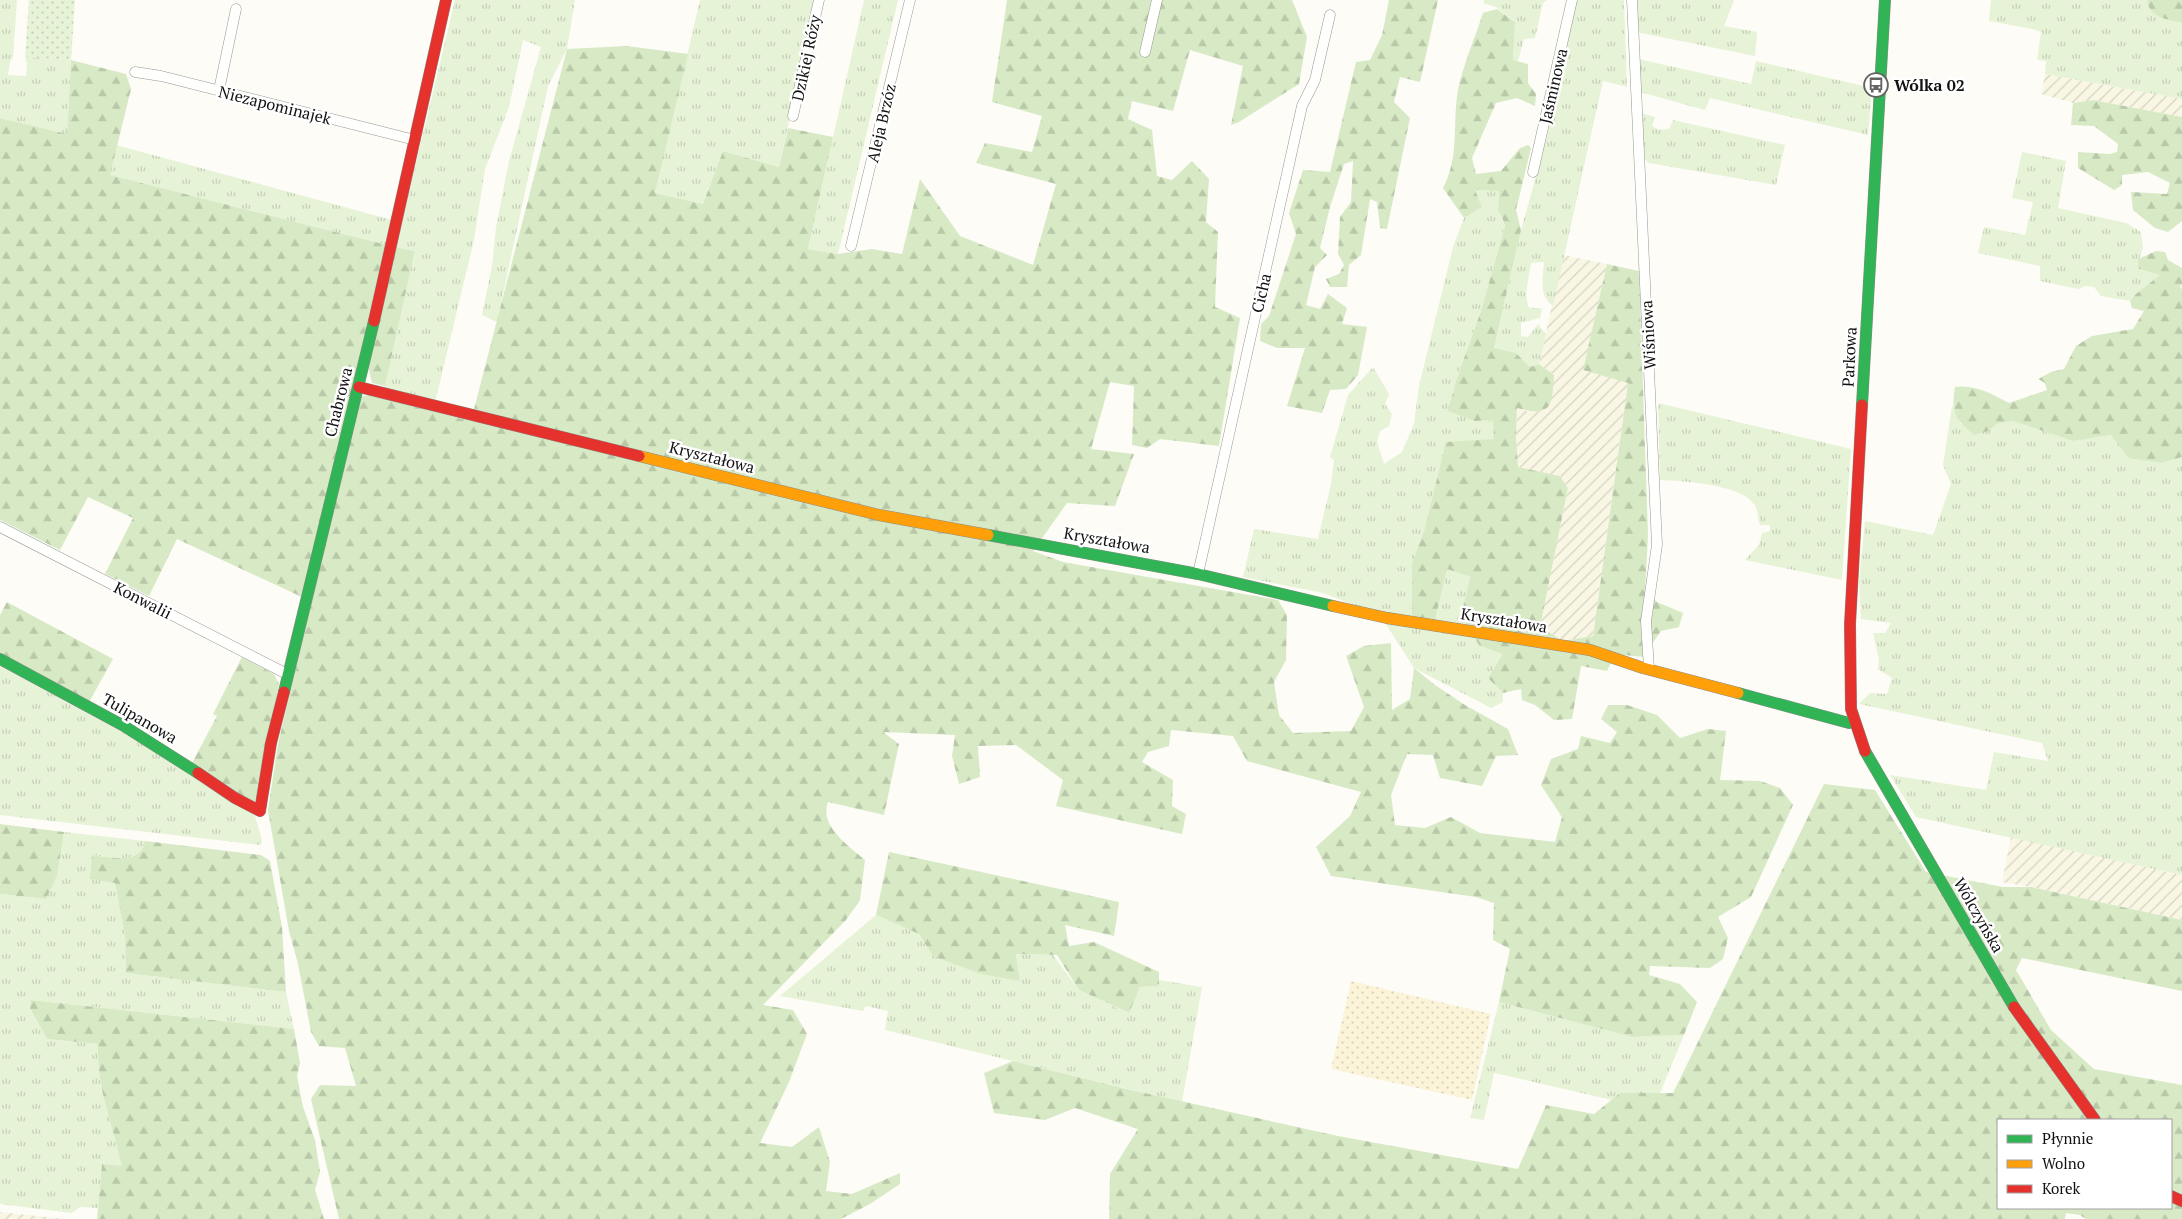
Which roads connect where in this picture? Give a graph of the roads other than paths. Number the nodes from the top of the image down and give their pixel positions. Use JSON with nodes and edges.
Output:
{"nodes":[{"id":1,"x":446,"y":0,"type":"edge"},
{"id":2,"x":819,"y":0,"type":"edge"},
{"id":3,"x":910,"y":0,"type":"edge"},
{"id":4,"x":1157,"y":0,"type":"edge"},
{"id":5,"x":1572,"y":0,"type":"edge"},
{"id":6,"x":1632,"y":0,"type":"edge"},
{"id":7,"x":1885,"y":0,"type":"edge"},
{"id":8,"x":236,"y":9,"type":"dead end"},
{"id":9,"x":1330,"y":15,"type":"dead end"},
{"id":10,"x":1145,"y":52,"type":"dead end"},
{"id":11,"x":135,"y":72,"type":"dead end"},
{"id":12,"x":219,"y":90,"type":"junction"},
{"id":13,"x":794,"y":116,"type":"dead end"},
{"id":14,"x":415,"y":140,"type":"junction"},
{"id":15,"x":1533,"y":172,"type":"dead end"},
{"id":16,"x":851,"y":246,"type":"dead end"},
{"id":17,"x":358,"y":387,"type":"junction"},
{"id":18,"x":0,"y":527,"type":"edge"},
{"id":19,"x":1198,"y":574,"type":"junction"},
{"id":20,"x":0,"y":659,"type":"edge"},
{"id":21,"x":1650,"y":669,"type":"junction"},
{"id":22,"x":287,"y":674,"type":"junction"},
{"id":23,"x":1851,"y":719,"type":"junction"},
{"id":24,"x":260,"y":811,"type":"joint"},
{"id":25,"x":2095,"y":1119,"type":"edge"}],
"edges":[{"from":1,"to":14,"type":"street","name":"Chabrowa"},
{"from":2,"to":13,"type":"street","name":"Dzikiej Róży"},
{"from":3,"to":16,"type":"street","name":"Aleja Brzóz"},
{"from":4,"to":10,"type":"street"},
{"from":5,"to":15,"type":"street","name":"Jaśminowa"},
{"from":6,"to":21,"type":"street","name":"Wiśniowa"},
{"from":7,"to":23,"type":"street","name":"Parkowa"},
{"from":8,"to":12,"type":"street"},
{"from":9,"to":19,"type":"street","name":"Cicha"},
{"from":11,"to":12,"type":"street","name":"Niezapominajek"},
{"from":12,"to":14,"type":"street","name":"Niezapominajek"},
{"from":14,"to":17,"type":"street","name":"Chabrowa"},
{"from":17,"to":19,"type":"street","name":"Kryształowa"},
{"from":17,"to":22,"type":"street","name":"Chabrowa"},
{"from":18,"to":22,"type":"street","name":"Konwalii"},
{"from":19,"to":21,"type":"street","name":"Kryształowa"},
{"from":20,"to":24,"type":"street","name":"Tulipanowa"},
{"from":21,"to":23,"type":"street","name":"Kryształowa"},
{"from":22,"to":24,"type":"street","name":"Chabrowa"},
{"from":23,"to":25,"type":"street","name":"Wólczyńska"}]}
